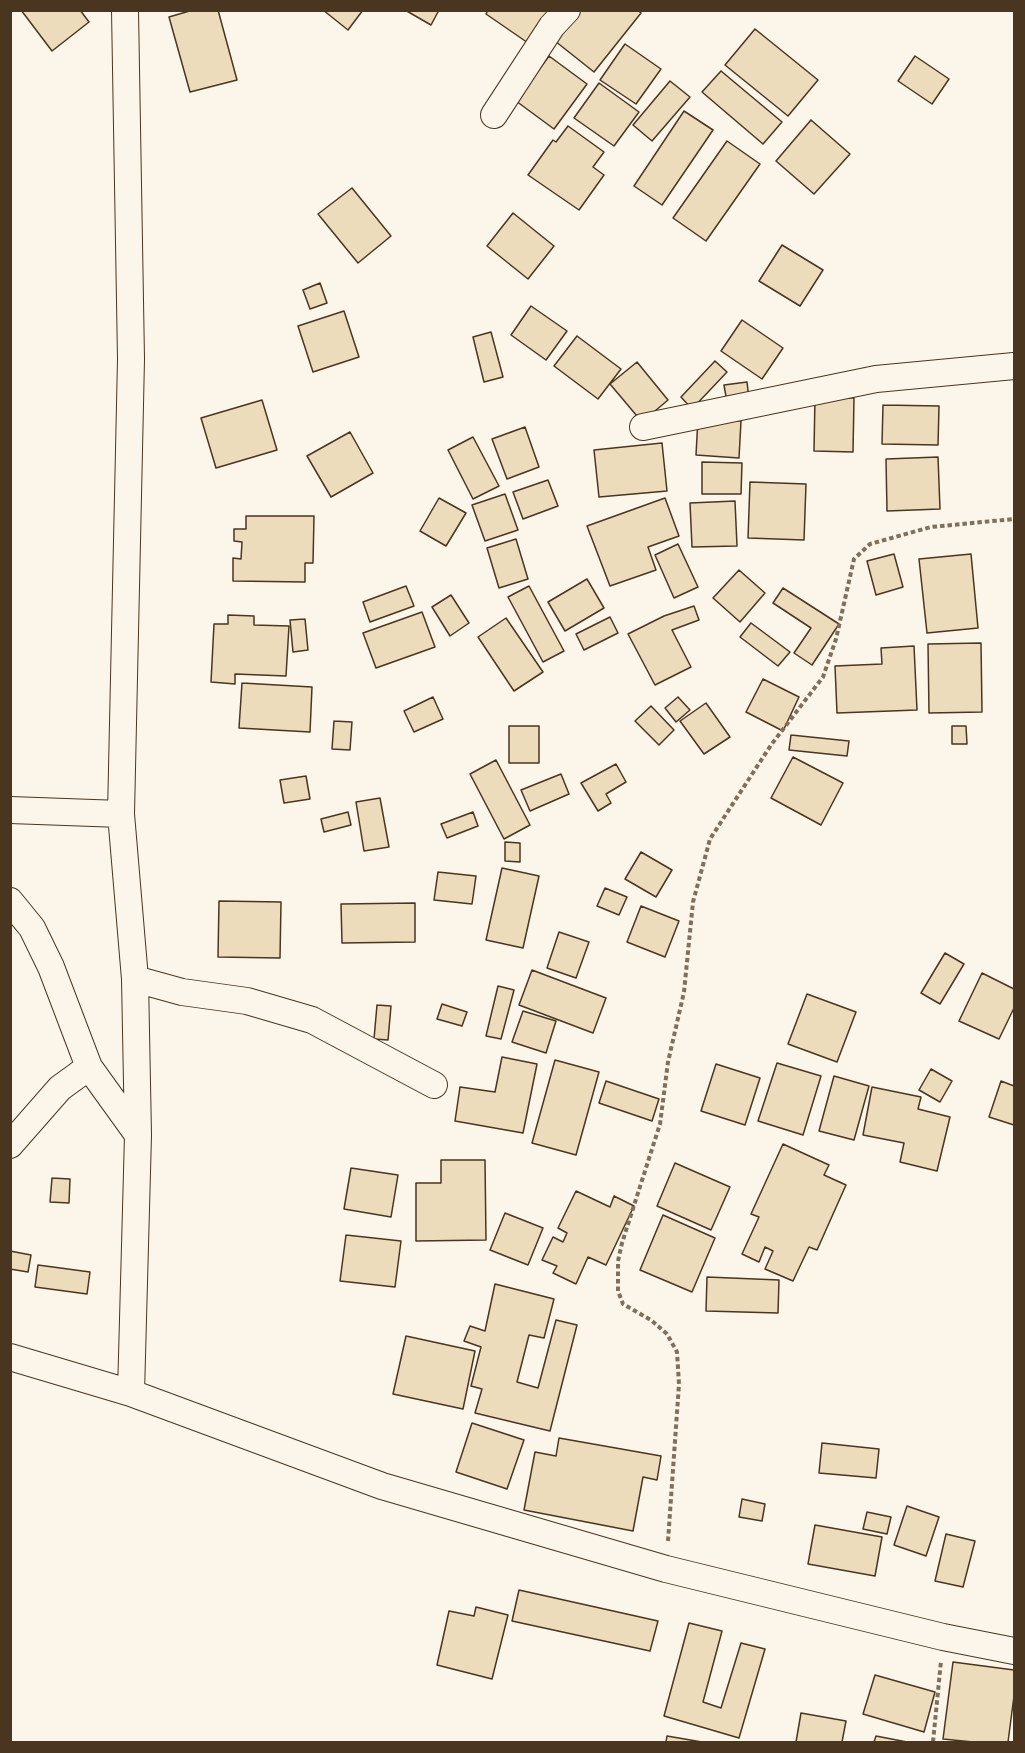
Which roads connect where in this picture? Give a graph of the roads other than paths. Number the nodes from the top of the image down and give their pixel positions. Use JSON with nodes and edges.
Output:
{"nodes":[{"id":1,"x":125,"y":10,"type":"edge"},
{"id":2,"x":567,"y":10,"type":"edge"},
{"id":3,"x":494,"y":115,"type":"dead end"},
{"id":4,"x":1014,"y":366,"type":"edge"},
{"id":5,"x":643,"y":427,"type":"dead end"},
{"id":6,"x":10,"y":810,"type":"edge"},
{"id":7,"x":121,"y":814,"type":"junction"},
{"id":8,"x":10,"y":901,"type":"edge"},
{"id":9,"x":135,"y":979,"type":"junction"},
{"id":10,"x":89,"y":1067,"type":"junction"},
{"id":11,"x":434,"y":1086,"type":"dead end"},
{"id":12,"x":138,"y":1135,"type":"junction"},
{"id":13,"x":10,"y":1145,"type":"edge"},
{"id":14,"x":10,"y":1357,"type":"edge"},
{"id":15,"x":132,"y":1393,"type":"junction"},
{"id":16,"x":1014,"y":1651,"type":"edge"}],
"edges":[{"from":1,"to":7,"type":"street"},
{"from":2,"to":3,"type":"street"},
{"from":4,"to":5,"type":"street"},
{"from":6,"to":7,"type":"street"},
{"from":7,"to":9,"type":"street"},
{"from":8,"to":10,"type":"street"},
{"from":9,"to":11,"type":"street"},
{"from":9,"to":12,"type":"street"},
{"from":10,"to":12,"type":"street"},
{"from":10,"to":13,"type":"street"},
{"from":12,"to":15,"type":"street"},
{"from":14,"to":15,"type":"street"},
{"from":15,"to":16,"type":"street"}]}
